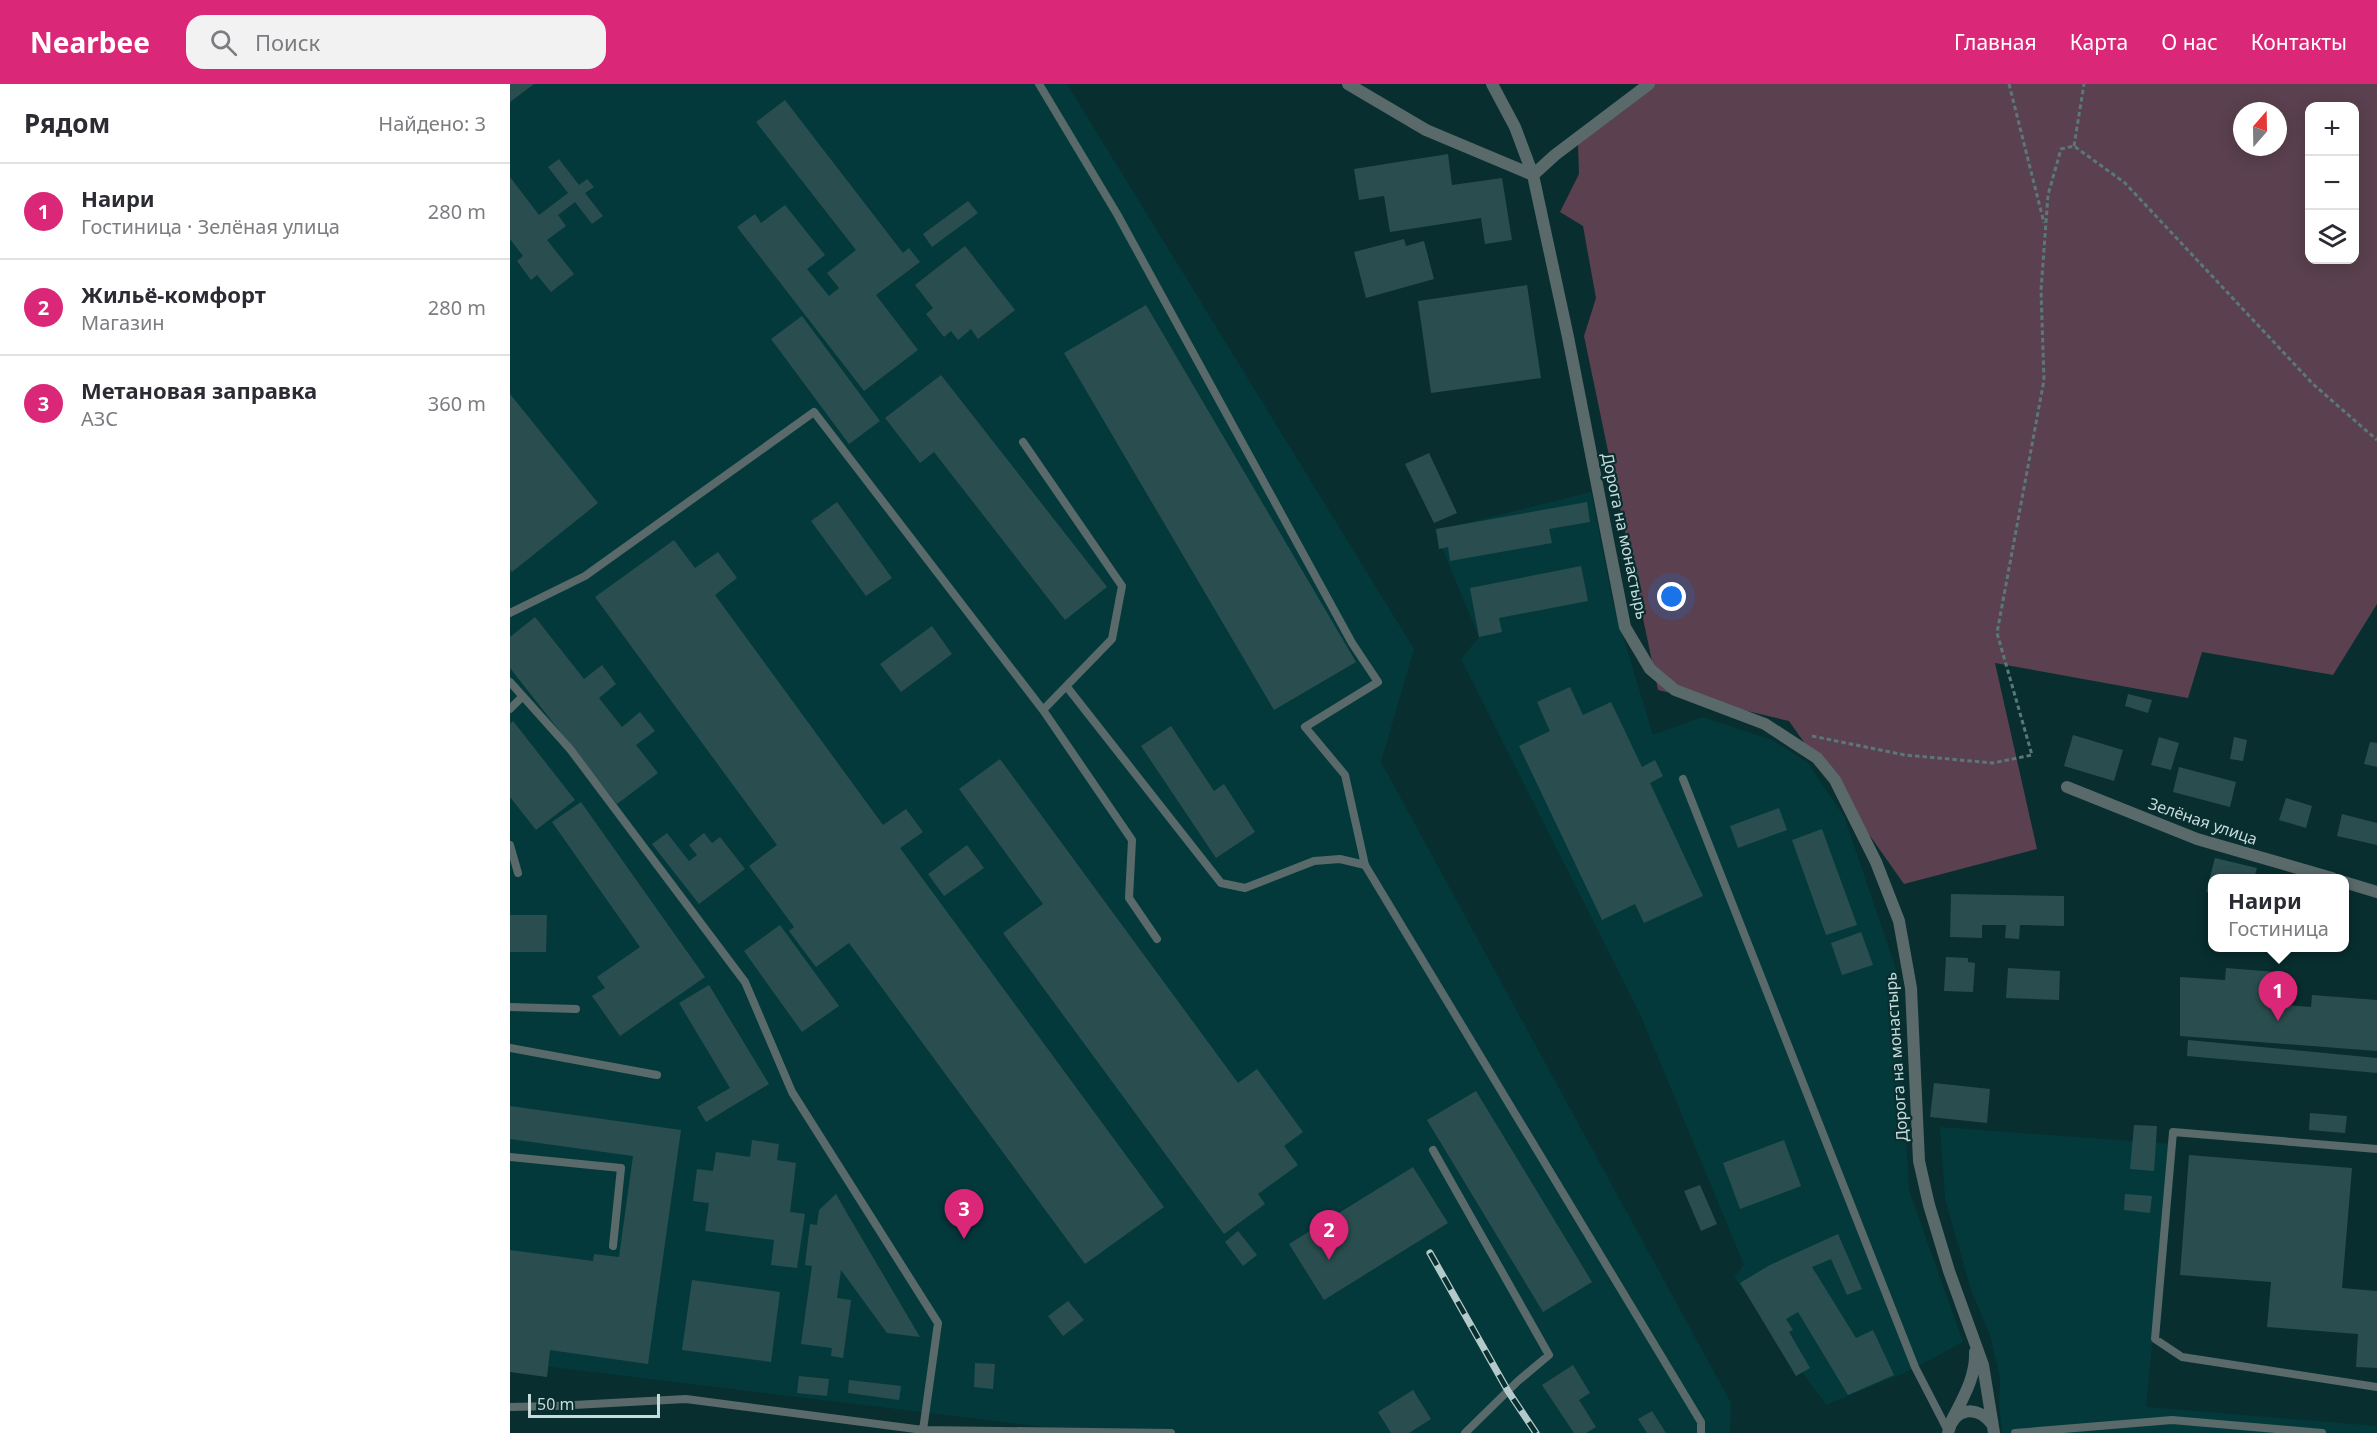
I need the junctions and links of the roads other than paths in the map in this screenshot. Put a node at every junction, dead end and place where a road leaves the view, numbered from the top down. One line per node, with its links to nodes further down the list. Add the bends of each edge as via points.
1 (1039, 84): 16 (lane, via 1117,214 1352,643 1378,682 1305,727 1344,775)
2 (1348, 84): 5 (street, via 1426,130)
3 (1492, 84): 5 (street, Дорога на монастырь, via 1515,127)
4 (1649, 84): 5 (street)
5 (1533, 176): 30 (street, Дорога на монастырь, via 1625,627 1650,669 1675,690 1765,724 1817,758 1835,780 1876,862 1899,921 1911,988 1919,1161 1949,1271)
6 (1023, 442): 9 (lane, via 1122,586 1112,639)
7 (510, 613): 12 (lane, via 585,576 814,412)
8 (510, 682): 10 (lane)
9 (1067, 687): 12 (lane); 16 (lane, via 1221,883 1245,888 1314,861 1340,859)
10 (522, 697): 11 (lane); 35 (lane, via 570,749 745,982 792,1092 938,1323)
11 (510, 709)
12 (1043, 711): 21 (lane, via 1132,840 1129,898)
13 (1683, 779): 33 (lane, via 1915,1367)
14 (2067, 787): 18 (street, Зелёная улица, via 2197,839)
15 (510, 845): 17 (lane)
16 (1365, 865): 38 (lane, via 1701,1422)
17 (518, 873)
18 (2315, 874)
19 (2349, 884): 20 (street)
20 (2377, 892)
21 (1157, 939)
22 (510, 1007): 23 (lane)
23 (576, 1009)
24 (510, 1048): 25 (lane)
25 (657, 1075)
26 (2377, 1149): 31 (lane, via 2173,1132 2155,1340 2182,1357)
27 (1433, 1150): 37 (lane, via 1549,1355)
28 (510, 1157): 29 (lane, via 621,1168)
29 (613, 1246)
30 (1975, 1339): 33 (street, via 1976,1365); 34 (street, Дорога на монастырь)
31 (2377, 1387)
32 (510, 1407): 35 (lane, via 686,1400)
33 (1949, 1428): 34 (street, via 1962,1413 1974,1411 1986,1416)
34 (1994, 1429)
35 (923, 1430): 36 (lane)
36 (1171, 1433)
37 (1465, 1433)
38 (1701, 1433)
39 (2015, 1433): 40 (lane, via 2172,1420)
40 (2322, 1433)

